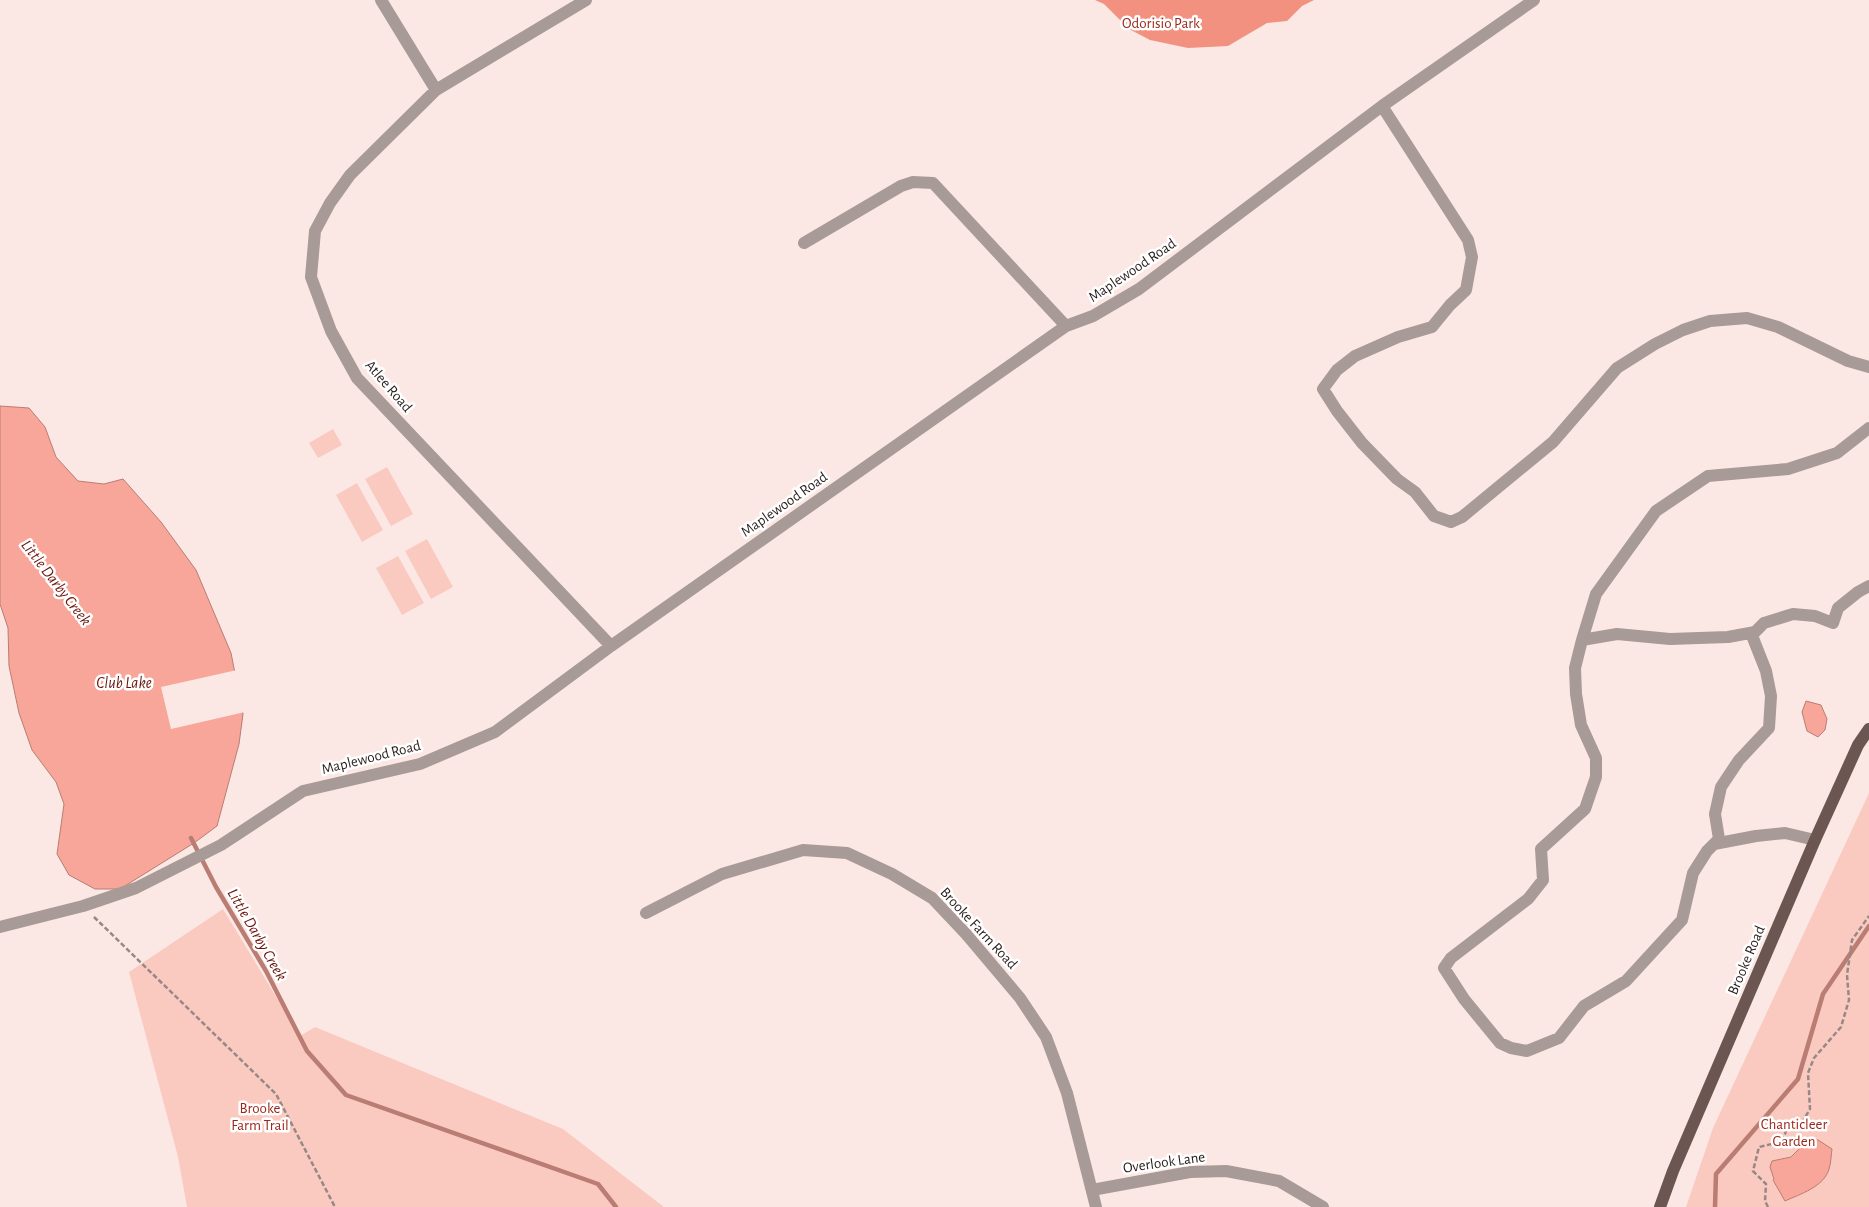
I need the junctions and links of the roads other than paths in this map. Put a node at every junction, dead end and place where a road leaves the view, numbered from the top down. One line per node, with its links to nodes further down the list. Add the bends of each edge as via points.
1 (381, 0): 4 (street)
2 (586, 0): 4 (street, Atlee Road)
3 (1534, 0): 5 (street, Maplewood Road)
4 (436, 90): 13 (street, Atlee Road, via 350,175 330,203 314,231 311,277 331,331 356,378)
5 (1382, 106): 7 (street, Maplewood Road, via 1139,289 1093,316); 8 (street, via 1468,240 1472,257 1466,290 1432,327 1398,337 1355,356 1337,370 1323,389 1362,443 1397,479 1415,492 1434,516 1451,522 1462,517 1553,442 1617,368 1683,330 1710,322 1747,318 1778,327 1848,361)
6 (804, 243): 7 (street, via 901,186 913,182 933,183)
7 (1066, 326): 13 (street, Maplewood Road)
8 (1869, 367)
9 (1869, 428): 12 (street, via 1837,453 1788,469 1708,476 1656,511 1596,594)
10 (1869, 586): 11 (street, via 1838,608 1834,623 1815,616 1792,614 1764,623)
11 (1751, 633): 12 (street, via 1728,638 1670,639 1617,634); 16 (street, via 1771,696 1769,728 1739,760 1721,788 1715,814 1720,839)
12 (1582, 640): 16 (street, via 1575,668 1576,694 1581,725 1596,758 1596,777 1585,810 1541,849 1542,880 1528,899 1450,958 1444,968 1454,984 1500,1043 1527,1051 1559,1038 1584,1006 1626,981 1682,920 1693,873)
13 (611, 646): 18 (street, Maplewood Road, via 495,732 420,764 303,791 221,845 136,888 83,906)
14 (1869, 730): 15 (main road, Brooke Road, via 1858,745)
15 (1815, 840): 16 (street, via 1785,833); 22 (main road, Brooke Road)
16 (1714, 844)
17 (646, 913): 19 (street, Brooke Farm Road, via 722,874 803,850 847,853 932,898 1020,998 1046,1037 1067,1093)
18 (0, 927)
19 (1092, 1190): 20 (street, Brooke Farm Road); 21 (street, Overlook Lane, via 1190,1172 1226,1171 1279,1182)
20 (1096, 1207)
21 (1323, 1207)
22 (1660, 1207)

